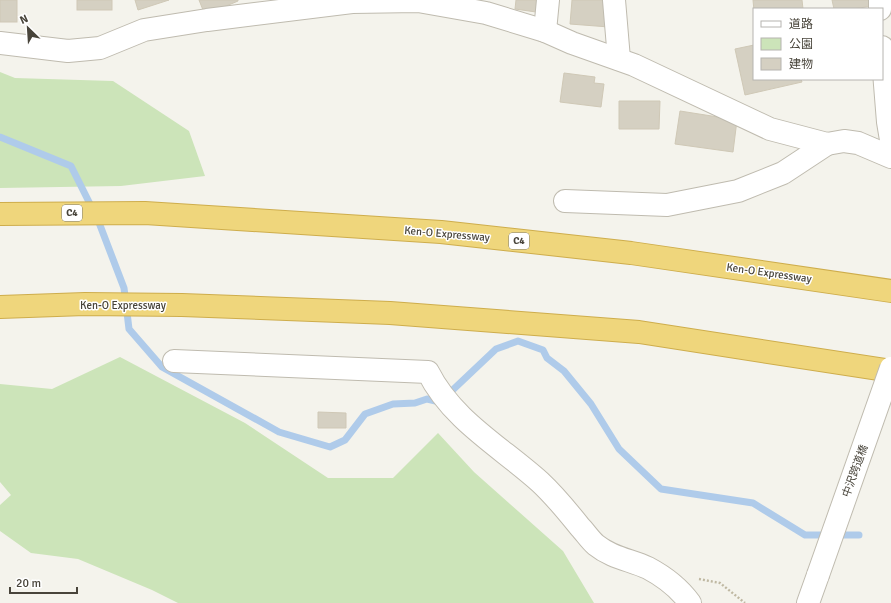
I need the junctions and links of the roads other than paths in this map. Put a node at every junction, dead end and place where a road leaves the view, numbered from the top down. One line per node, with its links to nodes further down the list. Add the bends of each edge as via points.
1 (548, 0): 4 (street)
2 (614, 0): 6 (street)
3 (432, 2): 4 (street, via 486,13); 5 (street, via 352,2 291,9 144,30 100,48 68,51)
4 (545, 31): 6 (street)
5 (0, 43)
6 (619, 59): 9 (street, via 770,129)
7 (883, 60): 8 (street)
8 (891, 140)
9 (827, 144): 10 (street, via 858,143); 11 (street, via 783,173 738,192 667,205)
10 (891, 157)
11 (565, 201)
12 (0, 214): 13 (highway, Ken-O Expressway / C4, via 145,213 441,232 631,253)
13 (891, 291)
14 (0, 307): 17 (highway, Ken-O Expressway, via 85,304 182,305 390,313 639,332)
15 (174, 361): 18 (street, via 428,372 437,390 453,408 490,443 540,482 596,545 618,558 648,568 667,580)
16 (891, 368): 19 (street, 中沢跨道橋, bridge)
17 (891, 372)
18 (690, 603)
19 (808, 603)

